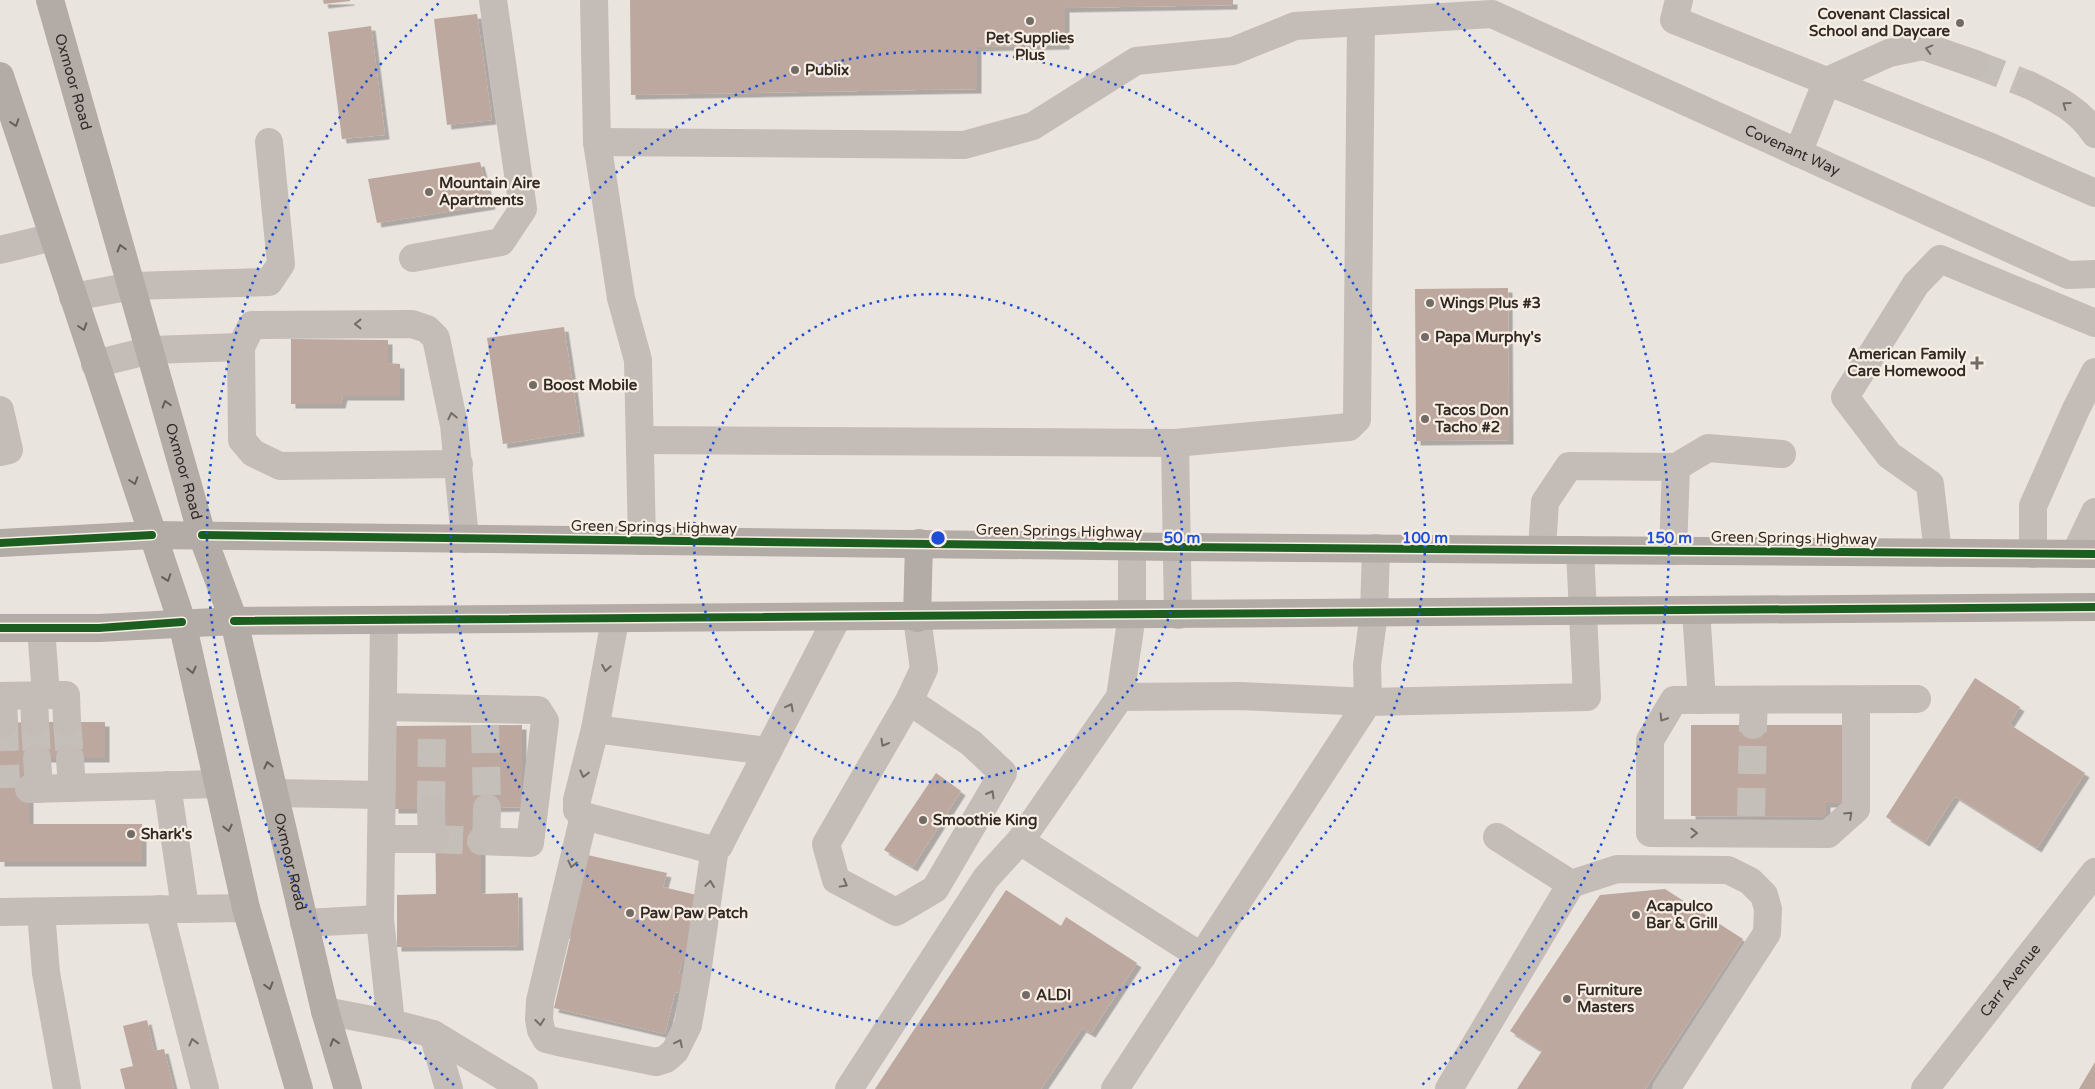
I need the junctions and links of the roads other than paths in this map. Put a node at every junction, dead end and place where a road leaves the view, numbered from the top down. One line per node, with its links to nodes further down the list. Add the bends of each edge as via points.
1 (50, 0): 20 (main road, Oxmoor Road, one-way to 1)
2 (493, 0): 18 (street, via 523,209 500,242)
3 (594, 0): 13 (street)
4 (1679, 0): 9 (street, via 1674,20)
5 (1492, 7): 6 (street); 14 (street, Covenant Way)
6 (1361, 22): 13 (street, via 1295,26 1233,51 1136,61 1032,126 964,145); 29 (street, via 1357,419 1349,427)
7 (1975, 64): 9 (street, one-way to 9, via 1923,46 1889,53)
8 (0, 76): 16 (main road, one-way to 16)
9 (1827, 81): 14 (street); 15 (street)
10 (2029, 85): 11 (street, one-way to 10, via 2088,123 2063,102)
11 (2095, 134)
12 (269, 142): 20 (street, via 281,264 269,282)
13 (597, 142): 28 (street, via 621,298 638,360)
14 (1798, 153): 19 (street, Covenant Way, via 2068,275)
15 (2095, 193)
16 (53, 237): 17 (street); 21 (main road)
17 (0, 250)
18 (413, 258)
19 (2095, 274)
20 (132, 286): 21 (street); 24 (main road, Oxmoor Road)
21 (73, 297): 25 (main road, one-way to 25)
22 (2095, 323): 47 (street, via 1940,259 1916,284 1845,397 1889,455 1930,484)
23 (241, 347): 24 (street); 32 (street, via 242,440 253,453 280,466); 32 (street, one-way to 23, via 454,425 436,338 427,329 412,324 252,324)
24 (151, 350): 25 (street); 36 (main road, Oxmoor Road, one-way to 24)
25 (95, 364): 35 (main road, one-way to 35)
26 (2095, 372): 48 (street, via 2033,506)
27 (0, 410): 30 (street, via 10,450)
28 (640, 440): 29 (street); 38 (street)
29 (1175, 443): 42 (street)
30 (0, 452)
31 (1782, 454): 33 (street, via 1708,448)
32 (458, 464): 37 (street)
33 (1676, 467): 44 (street, via 1569,466 1545,502); 46 (street)
34 (2095, 512): 49 (street)
35 (152, 535): 36 (main road, Green Springs Highway); 39 (main road, Green Springs Highway); 61 (main road, one-way to 61)
36 (202, 536): 37 (main road, Green Springs Highway); 59 (main road, Oxmoor Road)
37 (465, 539): 38 (main road, Green Springs Highway)
38 (642, 541): 40 (main road, Green Springs Highway)
39 (0, 543)
40 (919, 543): 41 (main road, Green Springs Highway); 57 (main road)
41 (1132, 545): 42 (main road, Green Springs Highway); 54 (street)
42 (1177, 547): 43 (main road, Green Springs Highway); 55 (street)
43 (1376, 548): 44 (main road, Green Springs Highway); 53 (street)
44 (1542, 550): 45 (main road, Green Springs Highway)
45 (1580, 550): 46 (main road, Green Springs Highway); 52 (street)
46 (1673, 551): 47 (main road, Green Springs Highway)
47 (1938, 553): 48 (main road, Green Springs Highway)
48 (2033, 554): 49 (main road, Green Springs Highway)
49 (2085, 554)
50 (2095, 607): 51 (main road)
51 (1696, 610): 52 (main road); 68 (street)
52 (1582, 611): 53 (main road); 71 (street, via 1587,697)
53 (1374, 613): 55 (main road); 71 (street, via 1367,665)
54 (1132, 615): 55 (main road); 57 (main road); 66 (street)
55 (1178, 615)
56 (837, 618): 57 (main road); 58 (main road); 77 (street, one-way to 56)
57 (917, 618): 70 (street, via 924,669)
58 (615, 620): 60 (main road); 76 (street, one-way to 76)
59 (234, 621): 60 (main road); 61 (main road); 83 (main road, Oxmoor Road, one-way to 59)
60 (384, 621): 72 (street)
61 (182, 622): 63 (main road); 80 (main road, one-way to 80)
62 (0, 628): 63 (main road)
63 (41, 628): 64 (street)
64 (40, 695): 65 (street); 73 (street); 74 (street, via 66,695)
65 (2, 696): 75 (street)
66 (1120, 697): 71 (street, via 1241,696); 90 (street)
67 (1917, 699): 69 (street)
68 (1702, 700): 69 (street, via 1753,713); 69 (street, one-way to 69, via 1674,700 1650,740 1650,833 1750,824 1828,834 1856,809)
69 (1856, 700)
70 (909, 701): 70 (street, one-way to 70, via 826,844 836,880 896,912 935,889 1003,773 971,742)
71 (1368, 702): 100 (street)
72 (383, 707): 84 (street); 85 (street, via 432,717 484,717 538,710 545,721 530,843 483,841)
73 (35, 722)
74 (67, 722)
75 (4, 723)
76 (595, 729): 77 (street); 87 (street, one-way to 87, via 577,800 577,810)
77 (767, 751): 91 (street, via 719,846)
78 (37, 758): 82 (street, via 34,789)
79 (70, 758): 82 (street)
80 (218, 784): 81 (street); 94 (main road, one-way to 94)
81 (167, 785): 82 (street); 95 (street)
82 (72, 788)
83 (274, 793): 84 (street); 99 (main road, Oxmoor Road)
84 (381, 795): 89 (street)
85 (487, 808)
86 (431, 809): 89 (street, via 433,839)
87 (584, 816): 91 (street); 91 (street, one-way to 91, via 540,1001 541,1030 546,1039 558,1042 656,1062 675,1051 688,1025)
88 (1497, 837): 93 (street)
89 (381, 839): 98 (street)
90 (1020, 840): 100 (street); 110 (street, via 986,878)
91 (714, 847)
92 (2095, 872): 114 (street, Carr Avenue)
93 (1571, 884): 112 (street); 113 (street, via 1617,869 1728,870 1750,881 1764,895 1768,909 1767,933)
94 (246, 908): 95 (street); 106 (main road, one-way to 106)
95 (172, 909): 97 (street); 105 (street, one-way to 95)
96 (0, 912): 97 (street)
97 (40, 912): 104 (street, via 46,973)
98 (380, 920): 99 (street); 102 (street)
99 (304, 923): 101 (main road, Oxmoor Road)
100 (1202, 957): 111 (street)
101 (325, 1012): 102 (street); 107 (main road, Oxmoor Road, one-way to 101)
102 (391, 1024): 103 (street)
103 (433, 1034): 108 (street); 109 (street)
104 (67, 1089)
105 (205, 1089)
106 (299, 1089)
107 (348, 1089)
108 (449, 1089)
109 (524, 1089)
110 (849, 1089)
111 (1115, 1089)
112 (1449, 1089)
113 (1666, 1089)
114 (1925, 1089)

